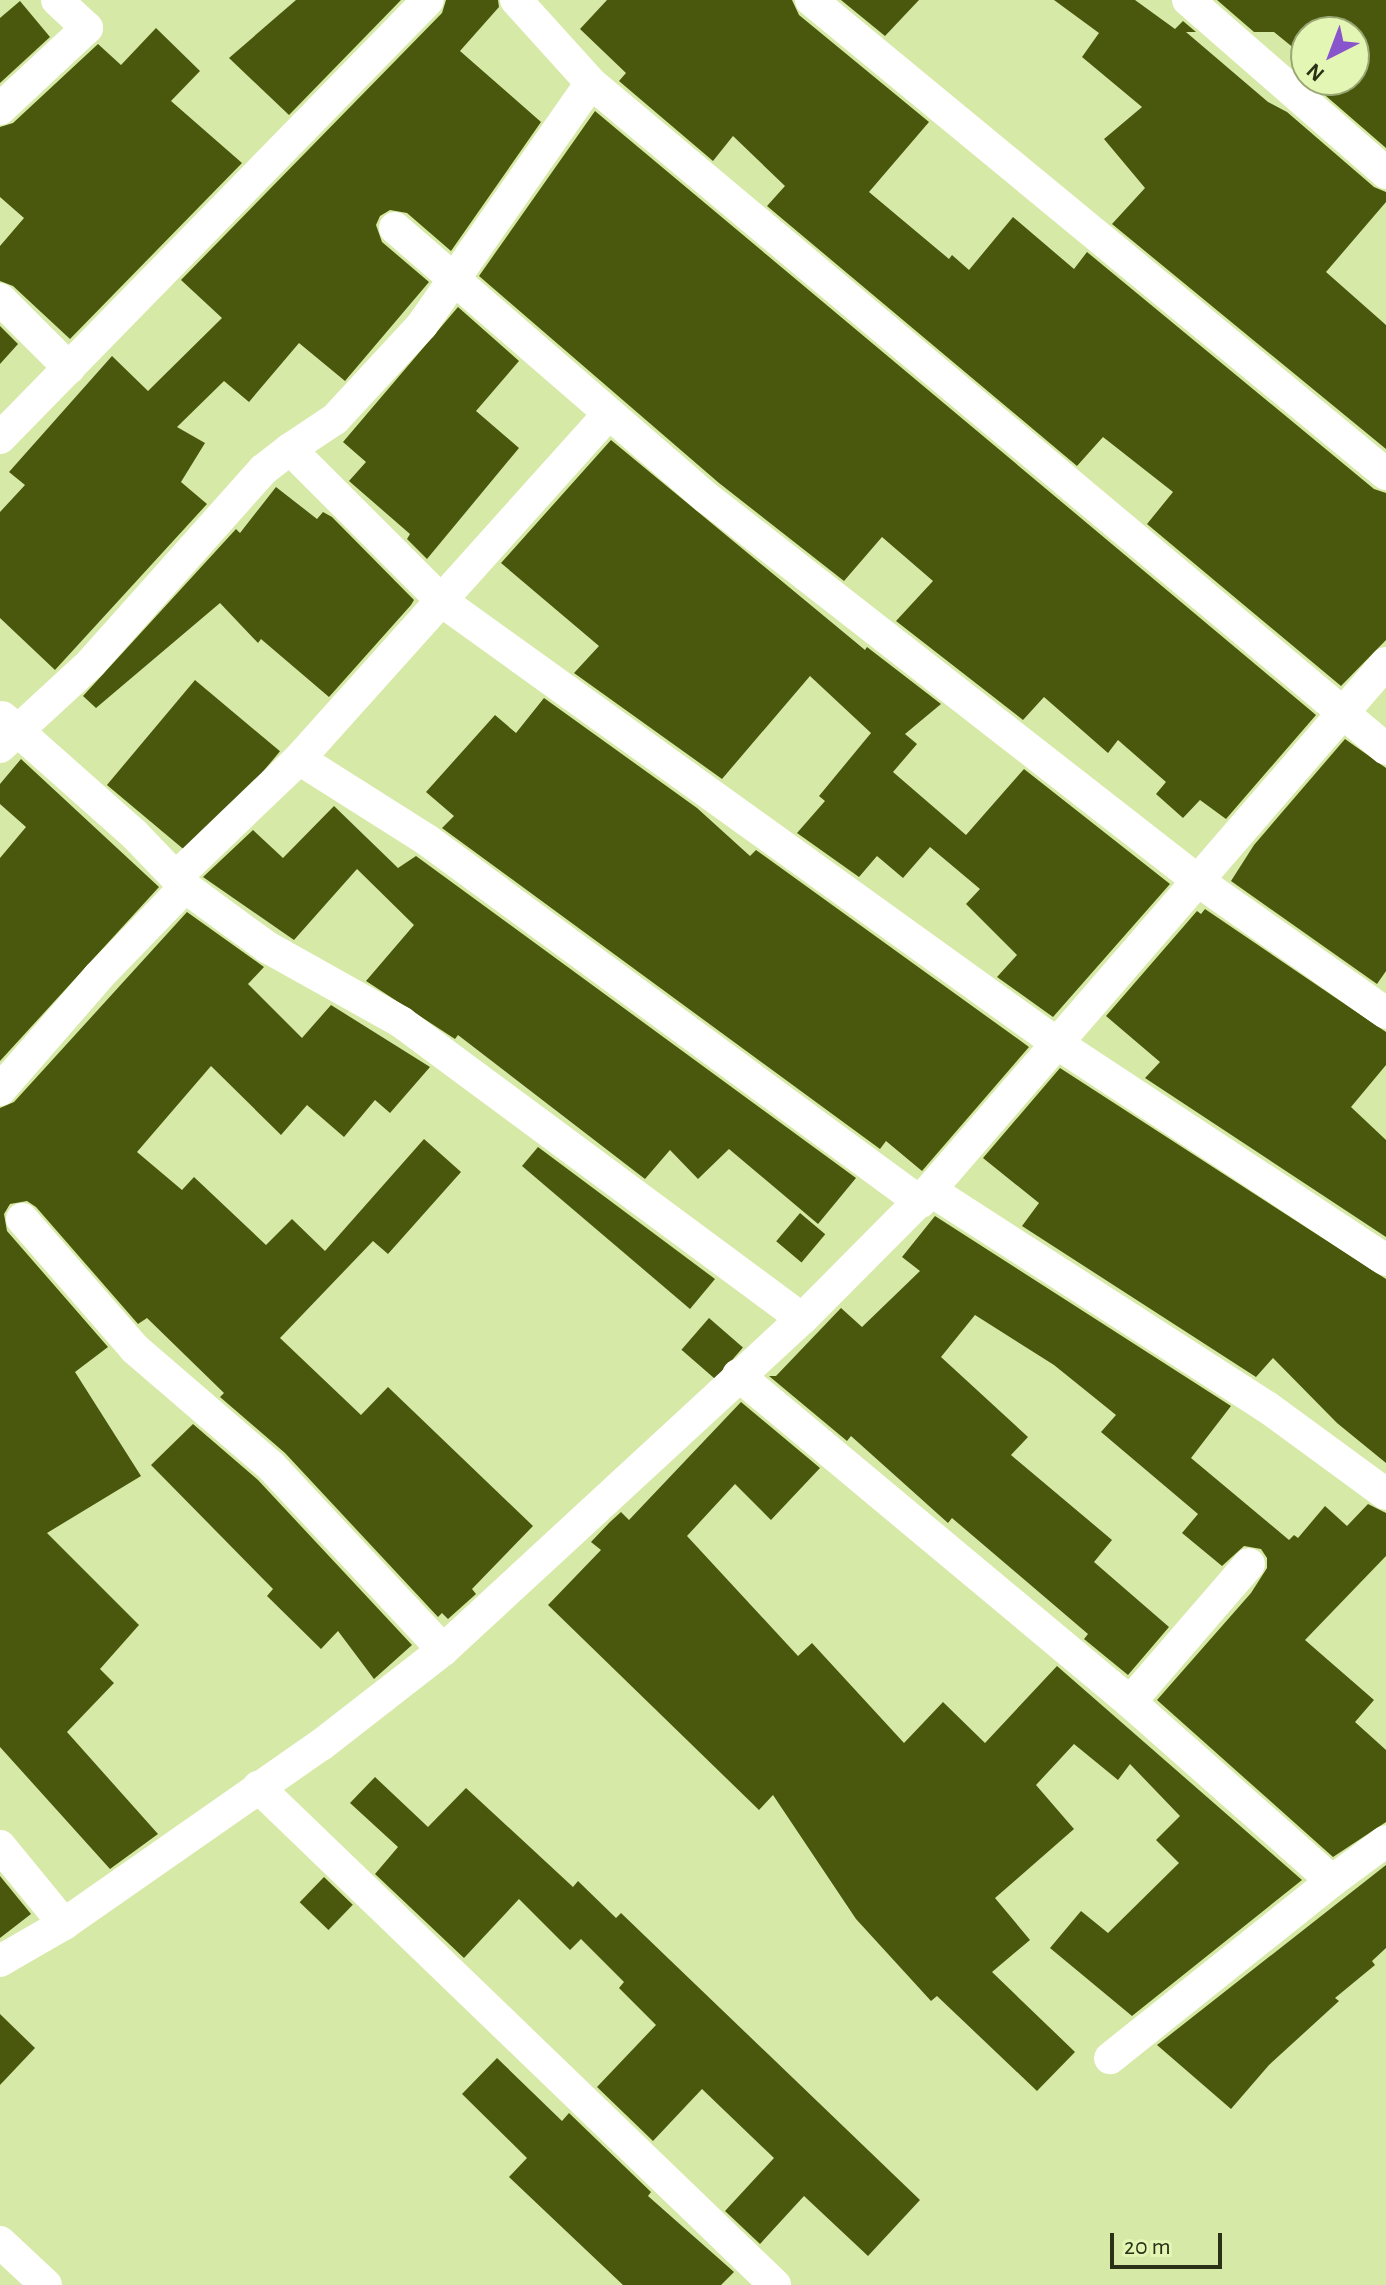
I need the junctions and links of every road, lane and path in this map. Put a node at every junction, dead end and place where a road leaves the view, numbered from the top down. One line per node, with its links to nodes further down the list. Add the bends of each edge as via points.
1 (57, 0): 7 (street, via 87,28)
2 (428, 0): 12 (street)
3 (516, 0): 6 (street)
4 (811, 0): 16 (street)
5 (1188, 0): 8 (street)
6 (591, 83): 10 (street); 19 (street)
7 (0, 109)
8 (1386, 173)
9 (395, 228): 10 (street)
10 (453, 281): 13 (street); 15 (street, via 422,325 335,419)
11 (0, 299): 12 (street)
12 (69, 368): 14 (street)
13 (608, 415): 17 (street); 24 (street)
14 (0, 438)
15 (290, 449): 17 (street); 20 (street, via 263,470 91,663)
16 (1386, 474)
17 (443, 602): 22 (street); 26 (street)
18 (1386, 663): 19 (street)
19 (1340, 716): 21 (street); 24 (street)
20 (6, 731): 23 (street)
21 (1386, 749)
22 (299, 759): 23 (street); 28 (street, via 427,840)
23 (181, 882): 27 (street); 31 (street, via 301,968 401,1022)
24 (1201, 883): 25 (street); 26 (street)
25 (1386, 1013)
26 (1055, 1042): 28 (street); 30 (street)
27 (0, 1090)
28 (925, 1196): 31 (street); 33 (street, via 1267,1407)
29 (22, 1219): 35 (street, via 135,1349 271,1466)
30 (1386, 1260)
31 (802, 1319): 32 (street)
32 (738, 1375): 35 (street); 36 (street)
33 (1386, 1494)
34 (1249, 1564): 36 (street)
35 (443, 1650): 37 (street)
36 (1130, 1702): 40 (street)
37 (258, 1787): 41 (street); 46 (street)
38 (1386, 1841): 40 (street)
39 (0, 1846): 41 (street)
40 (1332, 1881): 43 (street)
41 (64, 1924): 42 (street)
42 (0, 1961)
43 (1110, 2058)
44 (0, 2242): 45 (street)
45 (46, 2285)
46 (775, 2285)

